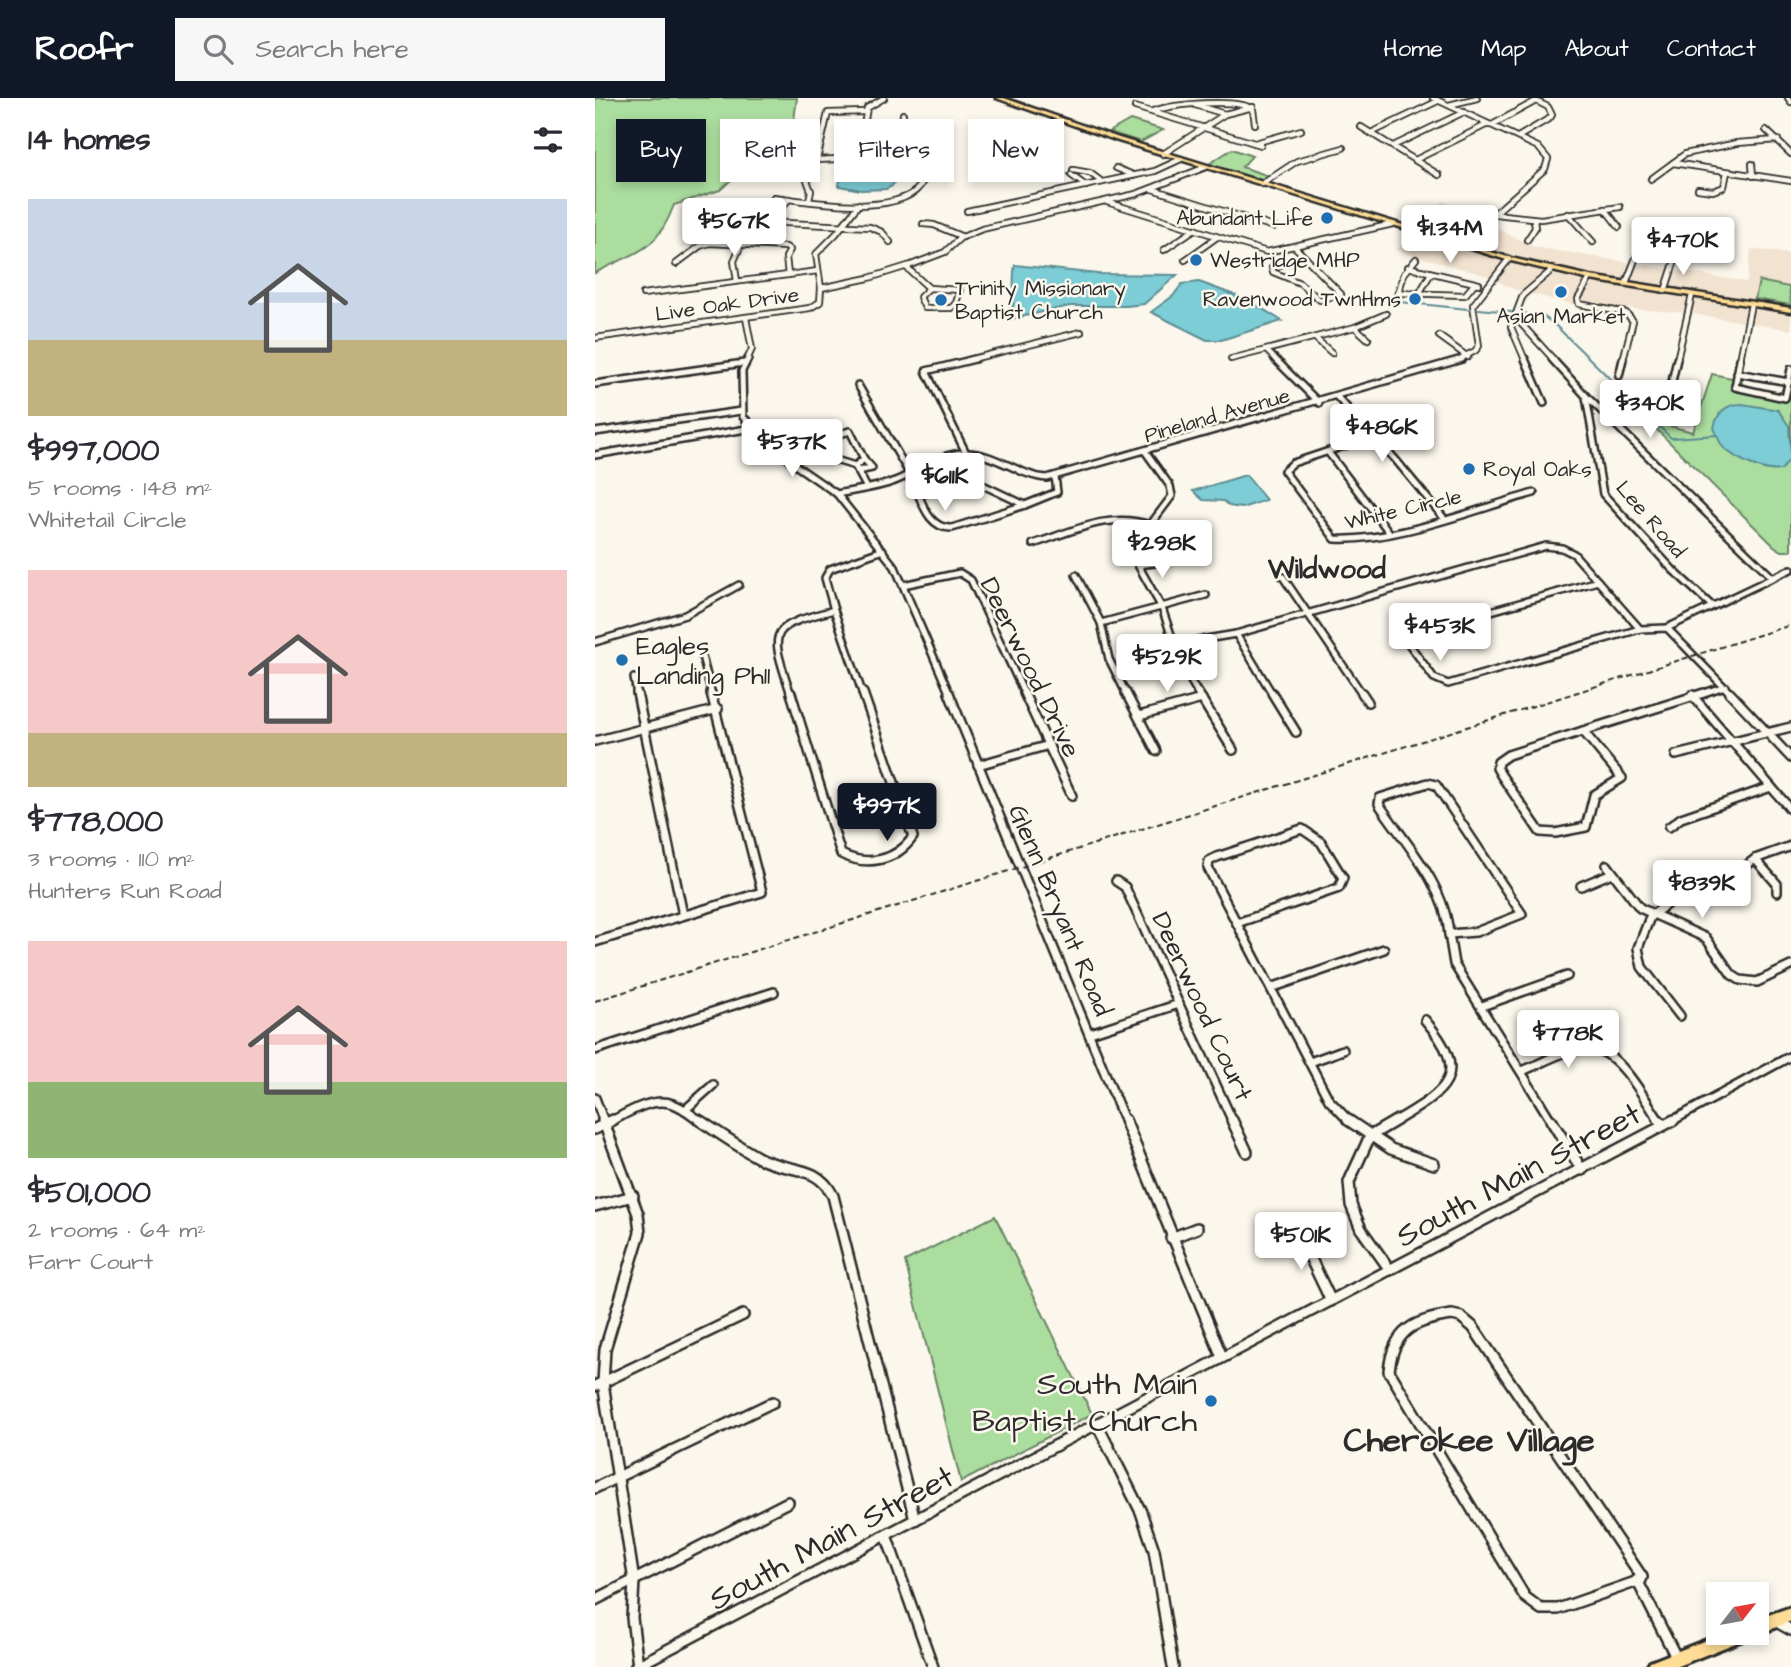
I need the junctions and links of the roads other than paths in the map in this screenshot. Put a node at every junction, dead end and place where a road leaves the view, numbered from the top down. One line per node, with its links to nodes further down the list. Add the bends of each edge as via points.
1 (884, 98): 10 (street, via 869,105)
2 (1477, 98): 6 (street)
3 (1004, 99): 29 (main road)
4 (1435, 99): 6 (street); 22 (street)
5 (1191, 104): 8 (street, via 1239,99); 9 (street); 13 (street)
6 (1449, 106): 11 (street)
7 (1135, 107): 9 (street)
8 (1253, 107): 13 (street); 16 (street)
9 (1152, 111): 19 (street)
10 (866, 112): 14 (street); 32 (street, via 828,113 817,160)
11 (1464, 112): 17 (street); 27 (street)
12 (903, 114): 15 (street)
13 (1225, 114): 19 (street)
14 (865, 119)
15 (903, 119)
16 (1255, 124)
17 (1492, 125): 23 (street); 23 (street, via 1536,101 1548,107 1550,118); 33 (street)
18 (1361, 127): 22 (street)
19 (1205, 128): 25 (street); 29 (street)
20 (1301, 130): 25 (street)
21 (1766, 130): 24 (street)
22 (1371, 132): 27 (street)
23 (1518, 137): 59 (street, via 1543,150 1549,163)
24 (1778, 140): 30 (street); 34 (street, via 1695,151)
25 (1254, 143): 26 (street)
26 (1261, 145)
27 (1393, 146): 33 (street)
28 (1343, 148): 47 (street, via 1297,161)
29 (1163, 154): 31 (main road)
30 (1791, 154)
31 (1181, 159): 36 (main road); 39 (street)
32 (834, 160)
33 (1415, 160): 40 (street)
34 (1673, 163): 38 (street); 42 (street)
35 (1752, 164): 41 (street)
36 (1206, 167): 47 (main road); 49 (street, Live Oak Drive)
37 (1116, 168): 39 (street)
38 (1727, 172): 41 (street); 50 (street, via 1724,187)
39 (1133, 175): 46 (street)
40 (1439, 175)
41 (1753, 176): 43 (street)
42 (1651, 179)
43 (1791, 181)
44 (808, 182): 53 (street)
45 (922, 182): 55 (street, via 915,194 900,200)
46 (1102, 182): 48 (street); 48 (street, via 1090,173 1072,172)
47 (1262, 184): 65 (main road)
48 (1086, 186): 58 (street)
49 (1152, 189): 54 (street, Live Oak Drive); 67 (street)
50 (1698, 189)
51 (773, 197): 52 (street)
52 (789, 199): 53 (street); 63 (street)
53 (809, 200): 55 (street)
54 (1106, 202): 69 (street); 70 (street, Live Oak Drive)
55 (859, 204): 66 (street)
56 (1619, 207): 57 (street)
57 (1605, 209): 60 (street); 68 (street)
58 (967, 211)
59 (1495, 214): 61 (street); 75 (street)
60 (1568, 214): 61 (street); 74 (street)
61 (1534, 220): 72 (street, via 1535,228)
62 (741, 221): 63 (street)
63 (768, 224): 66 (street)
64 (923, 224): 70 (street, via 936,224)
65 (1393, 224): 75 (main road); 77 (street)
66 (842, 225): 73 (street, via 877,229); 89 (street, via 816,254)
67 (1274, 227)
68 (1619, 227)
69 (1195, 229): 71 (street); 78 (street)
70 (963, 237): 86 (street, Live Oak Drive, via 945,252)
71 (1217, 237): 77 (street, via 1267,251); 84 (street)
72 (1527, 240)
73 (890, 242)
74 (1593, 242)
75 (1460, 244): 83 (main road)
76 (741, 245): 85 (street, via 705,244); 91 (street, via 789,248); 93 (street, via 734,261)
77 (1294, 247): 81 (street)
78 (1164, 250)
79 (1637, 255): 95 (street)
80 (1676, 257): 99 (street)
81 (1306, 258): 81 (street, via 1332,282 1341,294 1319,300 1300,284 1273,272 1278,264)
82 (1416, 259): 87 (street)
83 (1509, 259): 88 (main road); 96 (street)
84 (1185, 260)
85 (676, 264)
86 (906, 267): 97 (street, Live Oak Drive); 98 (street)
87 (1408, 267): 90 (street); 100 (street)
88 (1552, 270): 92 (main road); 108 (street, via 1523,295)
89 (818, 271): 91 (street); 97 (street)
90 (1431, 273): 94 (street); 102 (street)
91 (788, 275): 93 (street)
92 (1590, 278): 95 (main road); 123 (street, via 1579,304 1626,313 1633,321)
93 (737, 281): 101 (street)
94 (1475, 283): 96 (street); 102 (street, via 1465,295)
95 (1626, 284): 99 (main road)
96 (1486, 286): 118 (street, via 1473,305 1481,341)
97 (821, 288): 109 (street, Live Oak Drive, via 816,306)
98 (929, 288): 98 (street, via 954,288 960,294 951,308 925,308 920,297)
99 (1665, 290): 103 (main road)
100 (1398, 293): 102 (street); 104 (street)
101 (643, 294)
102 (1419, 294)
103 (1692, 295): 105 (main road); 131 (street)
104 (1396, 301)
105 (1751, 304): 106 (main road); 122 (street)
106 (1791, 310)
107 (1386, 314): 110 (street)
108 (1515, 317): 127 (street); 130 (street, via 1511,327)
109 (746, 318): 113 (street, Live Oak Drive); 120 (street, via 752,349)
110 (1355, 327): 114 (street); 115 (street)
111 (1081, 332): 138 (street, via 925,374)
112 (1439, 336): 118 (street)
113 (595, 338)
114 (1315, 338): 116 (street); 117 (street)
115 (1368, 339)
116 (1267, 351): 119 (street); 129 (street)
117 (1332, 353)
118 (1468, 357): 128 (street, Pineland Avenue)
119 (1231, 359)
120 (744, 363): 125 (street); 132 (street)
121 (1791, 369): 124 (street)
122 (1737, 373): 124 (street); 124 (street, via 1737,389 1784,398)
123 (1619, 376)
124 (1789, 382)
125 (595, 384)
126 (858, 385): 142 (street)
127 (1586, 396): 158 (street); 163 (street, Lee Road, via 1604,494)
128 (1337, 397): 129 (street, Pineland Avenue); 135 (street)
129 (1318, 403): 136 (street, Pineland Avenue)
130 (1544, 403)
131 (1666, 409)
132 (741, 411): 133 (street); 134 (street)
133 (752, 428): 139 (street); 146 (street)
134 (595, 432)
135 (1374, 436): 137 (street, White Circle); 148 (street)
136 (1145, 452): 143 (street, Pineland Avenue); 149 (street, via 1170,486 1172,496)
137 (1328, 452): 150 (street); 150 (street, White Circle, via 1293,463 1284,471 1329,535 1341,541)
138 (966, 453): 142 (street, Pineland Avenue); 143 (street, Pineland Avenue, via 1004,462 1035,478)
139 (595, 455)
140 (864, 459): 141 (street); 141 (street, via 872,468); 141 (street, via 850,431 816,448 820,456)
141 (857, 469): 144 (street)
142 (909, 474): 144 (street, Pineland Avenue)
143 (1055, 476): 147 (street, via 1057,492)
144 (867, 488): 146 (street, Pineland Avenue)
145 (1534, 493): 148 (street, White Circle)
146 (837, 494): 152 (street, Glenn Bryant Road)
147 (1026, 505): 147 (street, via 945,529 919,496 955,477 966,477)
148 (1443, 517): 150 (street, White Circle)
149 (1150, 525): 151 (street, via 1120,520); 154 (street, via 1134,551)
150 (1389, 531)
151 (1033, 544)
152 (883, 550): 161 (street, Glenn Bryant Road); 165 (street, via 830,569 825,578)
153 (1170, 561): 154 (street)
154 (1138, 565): 164 (street)
155 (1791, 569): 158 (street)
156 (1076, 575): 167 (street)
157 (1283, 577): 166 (street)
158 (1773, 578): 163 (street)
159 (1598, 581): 166 (street, via 1563,547 1541,546); 169 (street); 169 (street, via 1416,632 1408,638 1409,644 1434,678 1448,684)
160 (739, 585): 172 (street, via 685,615)
161 (903, 585): 189 (street, Deerwood Drive, via 960,573 971,580); 194 (street, Glenn Bryant Road)
162 (1206, 595): 164 (street)
163 (1712, 606): 168 (street)
164 (1162, 608): 167 (street); 173 (street)
165 (834, 610): 165 (street, via 913,837 897,854 863,863 841,854 776,646 780,629)
166 (1308, 613): 171 (street); 179 (street)
167 (1101, 623): 181 (street, via 1109,659)
168 (1667, 628): 169 (street); 176 (street)
169 (1640, 629)
170 (595, 632): 172 (street)
171 (1236, 634): 173 (street); 185 (street)
172 (597, 642)
173 (1176, 644): 178 (street, via 1181,664)
174 (702, 656): 180 (street)
175 (634, 678): 183 (street)
176 (1725, 686): 177 (street); 186 (street)
177 (1692, 695): 184 (street); 188 (street)
178 (1202, 699): 181 (street); 190 (street)
179 (1368, 702)
180 (717, 709): 183 (street); 207 (street, via 762,892)
181 (1139, 716): 191 (street)
182 (1791, 727): 186 (street)
183 (644, 728): 187 (street); 207 (street)
184 (1583, 731): 184 (street, via 1508,755 1497,763 1540,832 1586,827 1594,795 1622,778)
185 (1296, 732)
186 (1767, 732): 188 (street); 193 (street)
187 (595, 741)
188 (1732, 741): 192 (street); 195 (street)
189 (1049, 746): 194 (street); 196 (street, Deerwood Drive)
190 (1233, 750)
191 (1156, 751)
192 (1676, 755)
193 (1791, 758)
194 (978, 765): 220 (street, Glenn Bryant Road)
195 (1771, 787): 197 (street); 198 (street, via 1681,818)
196 (1072, 796)
197 (1791, 810)
198 (1669, 827)
199 (1791, 846): 200 (street)
200 (1755, 859): 205 (street, via 1777,884); 206 (street, via 1728,879 1676,897)
201 (1607, 865): 202 (street)
202 (1612, 873): 204 (street); 206 (street, via 1640,908)
203 (1116, 881): 216 (street, Deerwood Court, via 1125,887)
204 (1581, 886)
205 (1777, 892)
206 (1654, 913): 212 (street, via 1706,938 1715,945 1727,969 1748,983 1760,984); 218 (street, via 1644,930 1639,958)
207 (683, 915): 210 (street)
208 (1237, 923): 208 (street, via 1339,888 1343,878 1318,836 1302,829 1209,861); 214 (street)
209 (1449, 934): 209 (street, via 1476,932 1523,914 1436,785 1428,783 1380,798 1379,804 1440,899); 217 (street, via 1454,964)
210 (595, 942)
211 (1384, 949): 214 (street)
212 (1791, 966)
213 (1567, 976): 217 (street)
214 (1271, 988): 224 (street)
215 (774, 992): 221 (street)
216 (1179, 1004): 220 (street); 233 (street, Deerwood Court)
217 (1482, 1006): 225 (street)
218 (1680, 1016)
219 (1425, 1020): 232 (street, via 1444,1042 1451,1068 1447,1083 1435,1098)
220 (1090, 1033): 240 (street, Glenn Bryant Road)
221 (595, 1050)
222 (1343, 1050): 224 (street)
223 (1791, 1056): 230 (street, South Main Street)
224 (1310, 1062): 232 (street, via 1338,1113)
225 (1522, 1071): 230 (street, via 1593,1049 1616,1061); 235 (street)
226 (713, 1084): 228 (street)
227 (595, 1098): 229 (street)
228 (685, 1111): 229 (street, via 664,1101 655,1102); 251 (street, via 761,1159 826,1182)
229 (605, 1125): 231 (street); 236 (street)
230 (1662, 1125): 235 (street, South Main Street)
231 (595, 1129)
232 (1370, 1136): 234 (street, via 1417,1162); 241 (street, via 1349,1182 1351,1205 1361,1229)
233 (1247, 1152)
234 (1434, 1164)
235 (1582, 1170): 241 (street, South Main Street)
236 (633, 1196): 237 (street); 245 (street, via 640,1233)
237 (595, 1206)
238 (1197, 1228): 240 (street)
239 (1297, 1230): 242 (street)
240 (1171, 1238): 244 (street, Glenn Bryant Road)
241 (1390, 1270): 242 (street, South Main Street)
242 (1331, 1301): 244 (street, South Main Street)
243 (743, 1315): 245 (street)
244 (1222, 1357): 247 (street, South Main Street)
245 (599, 1384): 248 (street)
246 (773, 1402): 248 (street)
247 (1097, 1424): 251 (street, South Main Street); 264 (street, via 1142,1512 1154,1550)
248 (620, 1477): 249 (street); 254 (street)
249 (595, 1488)
250 (788, 1502): 254 (street)
251 (915, 1520): 252 (street, South Main Street)
252 (886, 1535): 262 (street, South Main Street); 263 (street)
253 (1637, 1580): 253 (street, via 1557,1609 1541,1609 1525,1597 1389,1371 1395,1339 1429,1317 1461,1317 1473,1327 1642,1577); 261 (street)
254 (634, 1581): 255 (street); 262 (street)
255 (595, 1600)
256 (1791, 1614): 257 (highway)
257 (1775, 1620): 258 (highway); 259 (street)
258 (1769, 1622)
259 (1791, 1630)
260 (1713, 1645): 261 (highway)
261 (1677, 1659): 265 (highway)
262 (636, 1666)
263 (933, 1667)
264 (1173, 1667)
265 (1655, 1667)

